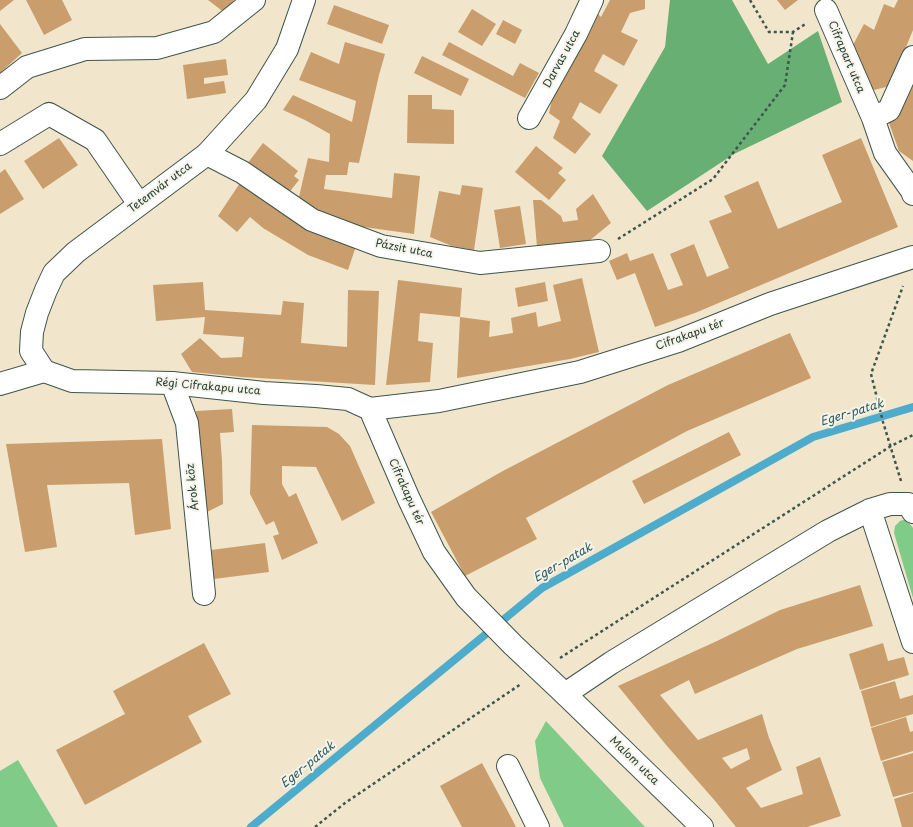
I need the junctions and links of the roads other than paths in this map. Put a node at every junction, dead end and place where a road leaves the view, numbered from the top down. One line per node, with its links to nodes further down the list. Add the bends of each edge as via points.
1 (254, 0): 6 (street, via 214,32 157,48 85,49 27,67)
2 (304, 0): 10 (street, Tetemvár utca, via 286,49 256,100)
3 (592, 0): 7 (street, Darvas utca)
4 (826, 10): 8 (street, Cifrapart utca)
5 (913, 57): 8 (street, via 889,110)
6 (0, 88)
7 (529, 118)
8 (873, 118): 11 (street, Cifrapart utca, via 884,153)
9 (0, 144): 12 (street, via 49,114 96,140)
10 (207, 154): 12 (street, Tetemvár utca); 13 (street, Pázsit utca, via 242,172 312,220 381,246 480,263)
11 (913, 194)
12 (139, 204): 15 (street, Tetemvár utca, via 76,252 54,274 43,296 32,332 31,350)
13 (599, 251)
14 (913, 257): 18 (street, Cifrakapu tér, via 770,304 678,341 580,372 439,401)
15 (44, 371): 16 (street, Régi Cifrakapu utca, via 72,381); 17 (street)
16 (172, 383): 18 (street, Régi Cifrakapu utca, via 348,399); 21 (street, Árok köz, via 187,423)
17 (0, 384)
18 (370, 409): 23 (street, Cifrakapu tér, via 434,552 466,597)
19 (911, 508): 20 (street, via 890,504)
20 (870, 510): 22 (street); 23 (street, via 828,531 611,663)
21 (204, 594)
22 (913, 642)
23 (566, 694): 26 (street, Malom utca)
24 (508, 766): 25 (street)
25 (538, 827)
26 (702, 827)

